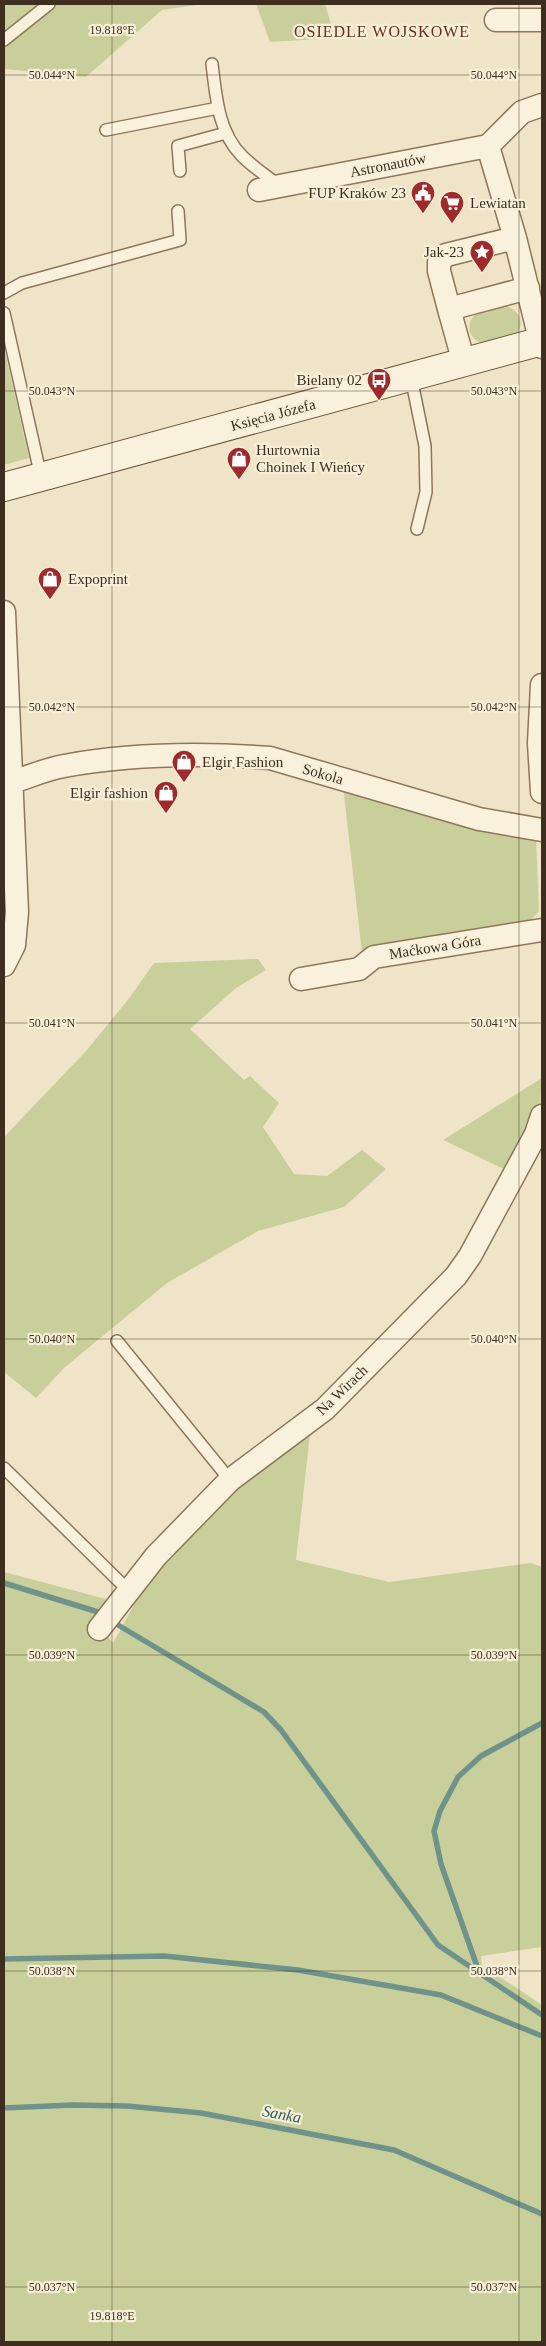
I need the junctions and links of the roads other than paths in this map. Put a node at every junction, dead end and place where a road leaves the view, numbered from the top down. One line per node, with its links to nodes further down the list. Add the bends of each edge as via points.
1 (49, 4): 4 (lane)
2 (496, 20): 3 (street)
3 (542, 20)
4 (4, 40)
5 (212, 64): 7 (lane)
6 (542, 106): 10 (street, via 522,112)
7 (218, 108): 8 (lane); 9 (lane)
8 (106, 130)
9 (226, 133): 11 (lane, via 178,146); 12 (lane)
10 (488, 146): 12 (street, Astronautów); 14 (street)
11 (180, 171)
12 (269, 188)
13 (178, 211): 16 (lane, via 180,240 22,283)
14 (515, 238): 15 (street); 17 (street, via 446,255 439,262 438,271)
15 (528, 288): 17 (street); 19 (street)
16 (4, 293)
17 (449, 309): 20 (street)
18 (4, 313): 22 (lane)
19 (542, 343): 20 (street, Księcia Józefa)
20 (464, 363): 21 (street, Księcia Józefa)
21 (411, 377): 22 (street, Księcia Józefa); 24 (lane, via 425,446 426,492)
22 (41, 477): 23 (street, Księcia Józefa)
23 (4, 487)
24 (417, 529)
25 (4, 612): 27 (street)
26 (542, 690): 28 (street, via 539,743)
27 (12, 782): 29 (street, Sokola, via 62,766 125,758 270,758 479,819); 31 (street, via 17,912 14,944)
28 (542, 792)
29 (542, 830)
30 (542, 930): 32 (street, Maćkowa Góra, via 374,958 359,969)
31 (4, 965)
32 (301, 979)
33 (542, 1116): 36 (street, Na Wirach, via 470,1256 456,1276 325,1409)
34 (117, 1341): 36 (lane)
35 (4, 1468): 37 (lane)
36 (230, 1480): 37 (street, Na Wirach, via 156,1556)
37 (129, 1591): 38 (street, Na Wirach)
38 (99, 1629)

